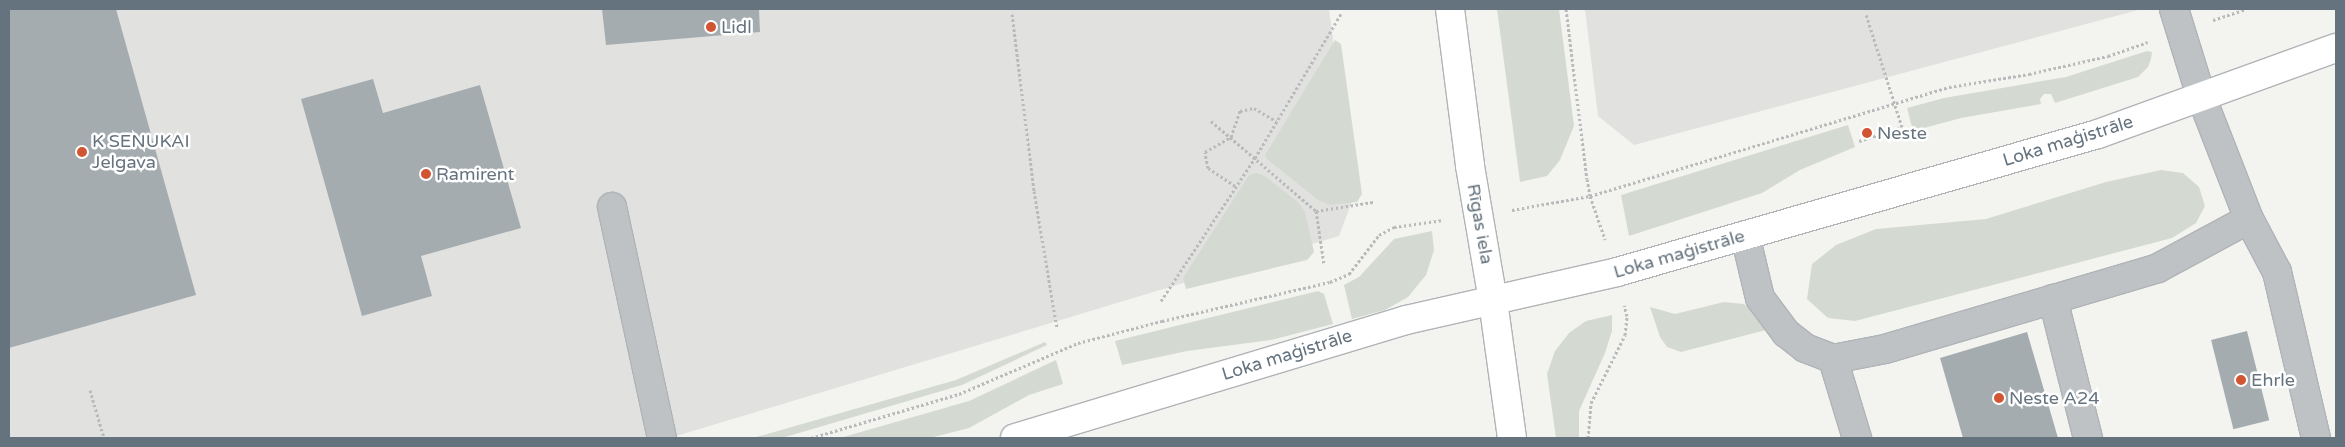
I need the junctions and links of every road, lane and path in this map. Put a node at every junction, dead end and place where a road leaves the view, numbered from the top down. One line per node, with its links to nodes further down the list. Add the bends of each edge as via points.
1 (1450, 9): 28 (main road, Rīgas iela, via 1470,166)
2 (1566, 9): 17 (path)
3 (2246, 9): 7 (path)
4 (1012, 14): 29 (path, via 1034,191)
5 (1341, 14): 12 (path)
6 (1866, 14): 10 (path)
7 (2177, 20): 9 (lane); 10 (path, via 2108,56 2029,74 1948,87)
8 (2336, 48): 9 (main road, Loka maģistrāle)
9 (2201, 96): 21 (lane); 22 (main road, Loka maģistrāle, via 2098,134)
10 (1894, 103): 14 (path, via 1902,127); 17 (path)
11 (1211, 121): 13 (path)
12 (1276, 121): 13 (path, via 1254,108 1240,111); 15 (path)
13 (1231, 136): 15 (path); 16 (path, via 1205,152 1208,168)
14 (1859, 141)
15 (1255, 158): 16 (path); 20 (path)
16 (1235, 186): 27 (path)
17 (1590, 196): 24 (path)
18 (1373, 202): 20 (path)
19 (612, 207): 33 (lane)
20 (1316, 211): 23 (path)
21 (2249, 219): 26 (lane, via 2158,268); 40 (lane, via 2277,272)
22 (1745, 236): 24 (main road, Loka maģistrāle); 30 (lane, via 1760,298 1786,333 1806,348)
23 (1324, 264)
24 (1617, 272): 28 (main road, Loka maģistrāle); 37 (path, via 1627,316 1625,335 1591,403)
25 (1330, 282): 34 (path, via 1078,343 959,394)
26 (2054, 299): 30 (lane, via 1886,349); 39 (lane)
27 (1161, 300)
28 (1493, 301): 35 (main road, Loka maģistrāle, via 1406,320); 36 (main road, Rīgas iela)
29 (1057, 329)
30 (1834, 359): 38 (lane)
31 (90, 390): 32 (path)
32 (104, 438)
33 (662, 438)
34 (811, 438)
35 (1015, 438)
36 (1512, 438)
37 (1588, 438)
38 (1857, 438)
39 (2085, 438)
40 (2316, 438)

